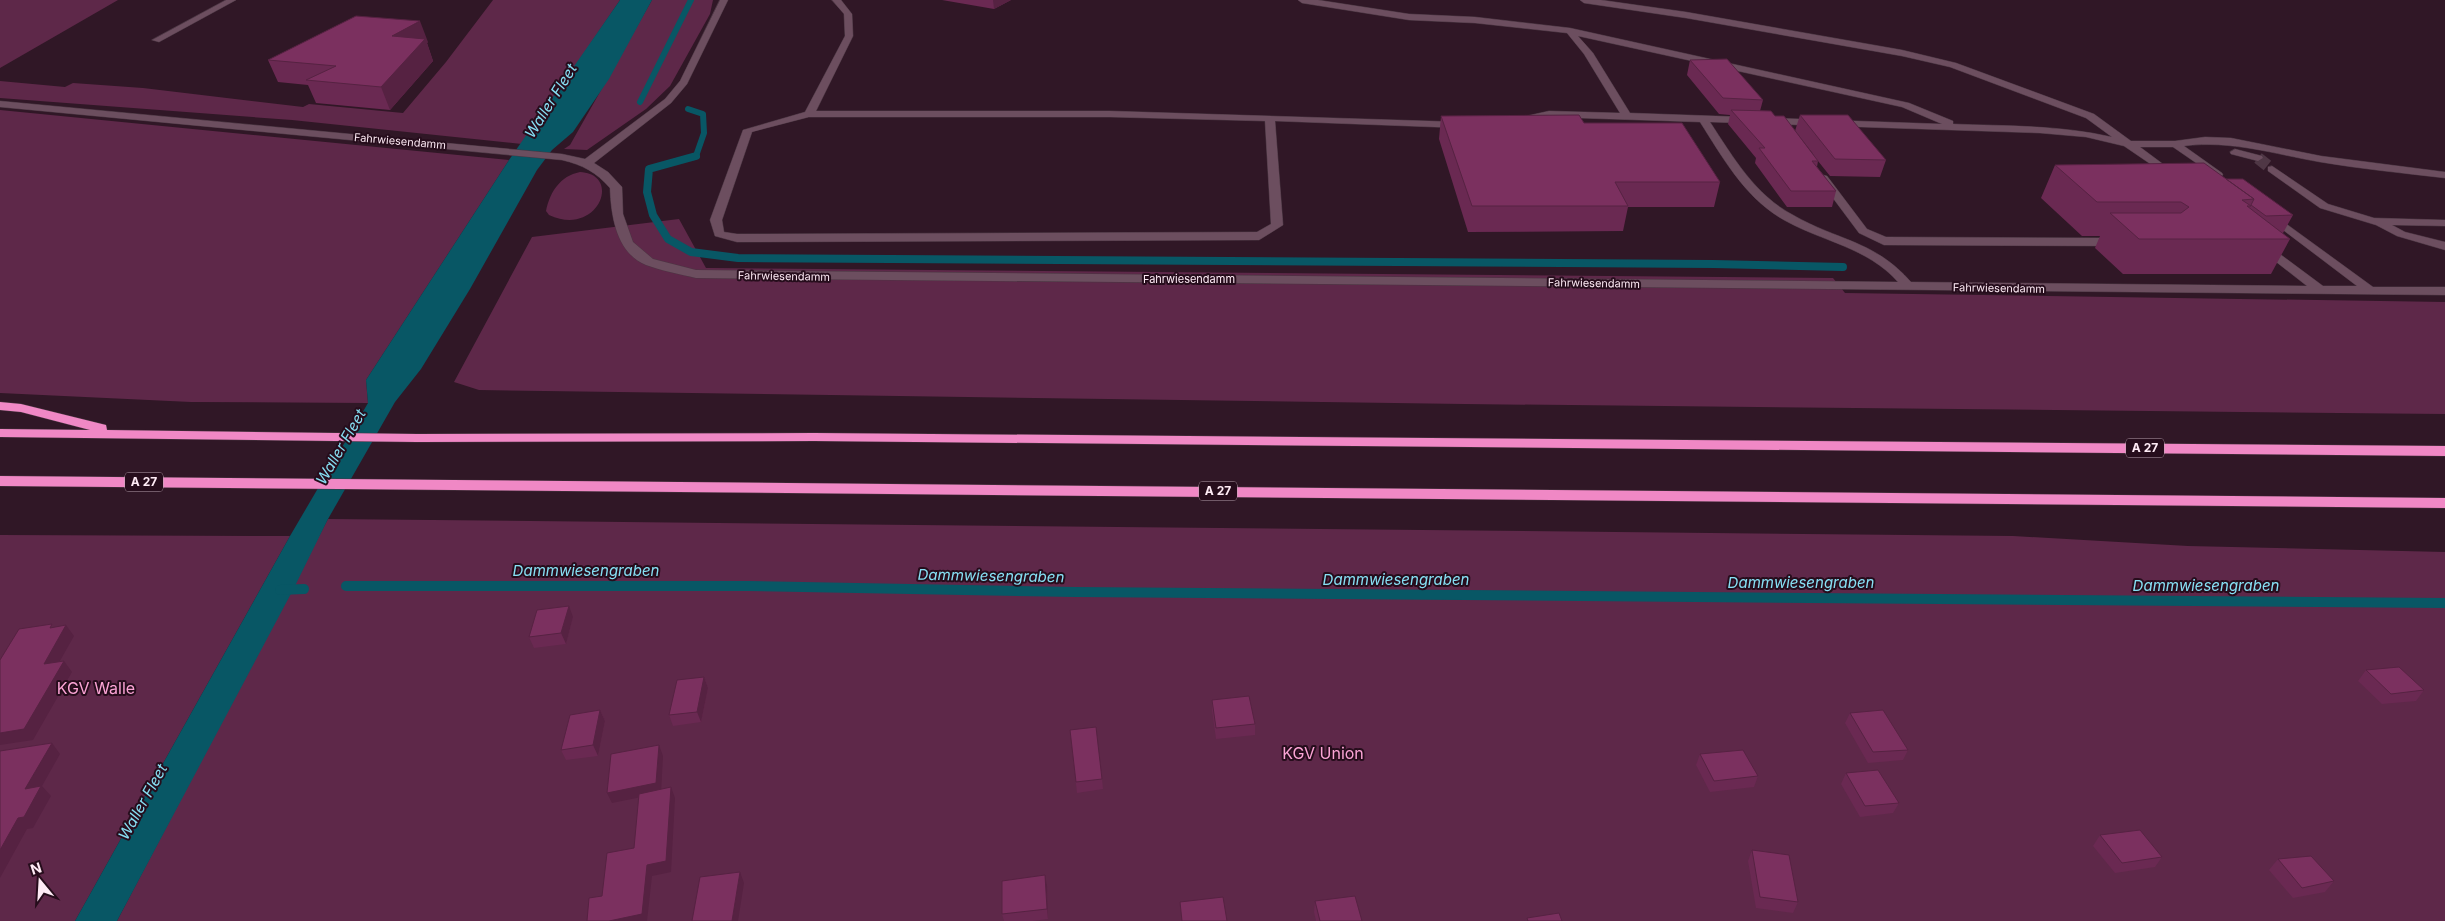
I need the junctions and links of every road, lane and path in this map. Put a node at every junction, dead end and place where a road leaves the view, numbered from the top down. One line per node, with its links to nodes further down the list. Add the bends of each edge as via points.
1 (232, 0): 7 (street)
2 (724, 0): 22 (street, via 684,82 668,101)
3 (836, 0): 9 (street, via 848,14 849,36)
4 (1302, 0): 6 (street, via 1409,17 1475,20)
5 (1584, 0): 18 (street, via 1902,53 1953,65 2090,116)
6 (1570, 31): 10 (street, via 1588,53); 16 (street, via 1906,105)
7 (156, 40)
8 (0, 104): 22 (street, Fahrwiesendamm, via 513,152)
9 (809, 114): 11 (street, via 1110,114); 11 (street, via 748,130 716,220 719,234 737,238 1259,236 1277,225)
10 (1627, 116): 12 (street); 14 (street, via 1548,114)
11 (1270, 118): 15 (street)
12 (1704, 120): 13 (street); 34 (street, via 1743,178 1775,209 1804,226 1883,260)
13 (1780, 121): 16 (street); 17 (street)
14 (1510, 122)
15 (1472, 125)
16 (1959, 127): 18 (street, via 2086,134)
17 (1792, 137)
18 (2130, 144): 19 (street); 26 (street)
19 (2175, 144): 20 (street); 25 (street, via 2231,141 2321,159)
20 (2187, 152): 21 (street, via 2224,150); 27 (street)
21 (2258, 158)
22 (587, 163): 34 (street, Fahrwiesendamm, via 616,187 617,214 628,244 649,262 696,274)
23 (1815, 168): 32 (street, via 1863,231 1884,241)
24 (2272, 169): 29 (street, via 2324,206)
25 (2445, 175)
26 (2177, 180)
27 (2231, 185)
28 (2263, 209): 36 (street)
29 (2373, 221): 30 (street); 33 (street, via 2401,234)
30 (2445, 223)
31 (2255, 239): 35 (street)
32 (2125, 242)
33 (2445, 246)
34 (1909, 287): 35 (street, Fahrwiesendamm)
35 (2321, 290): 36 (street, Fahrwiesendamm)
36 (2371, 290): 37 (street, Fahrwiesendamm)
37 (2445, 291)
38 (0, 406): 40 (highway, via 21,408)
39 (0, 433): 40 (highway, A 27)
40 (127, 434): 41 (highway, A 27)
41 (2445, 450)
42 (0, 481): 43 (highway, A 27)
43 (2445, 503)

